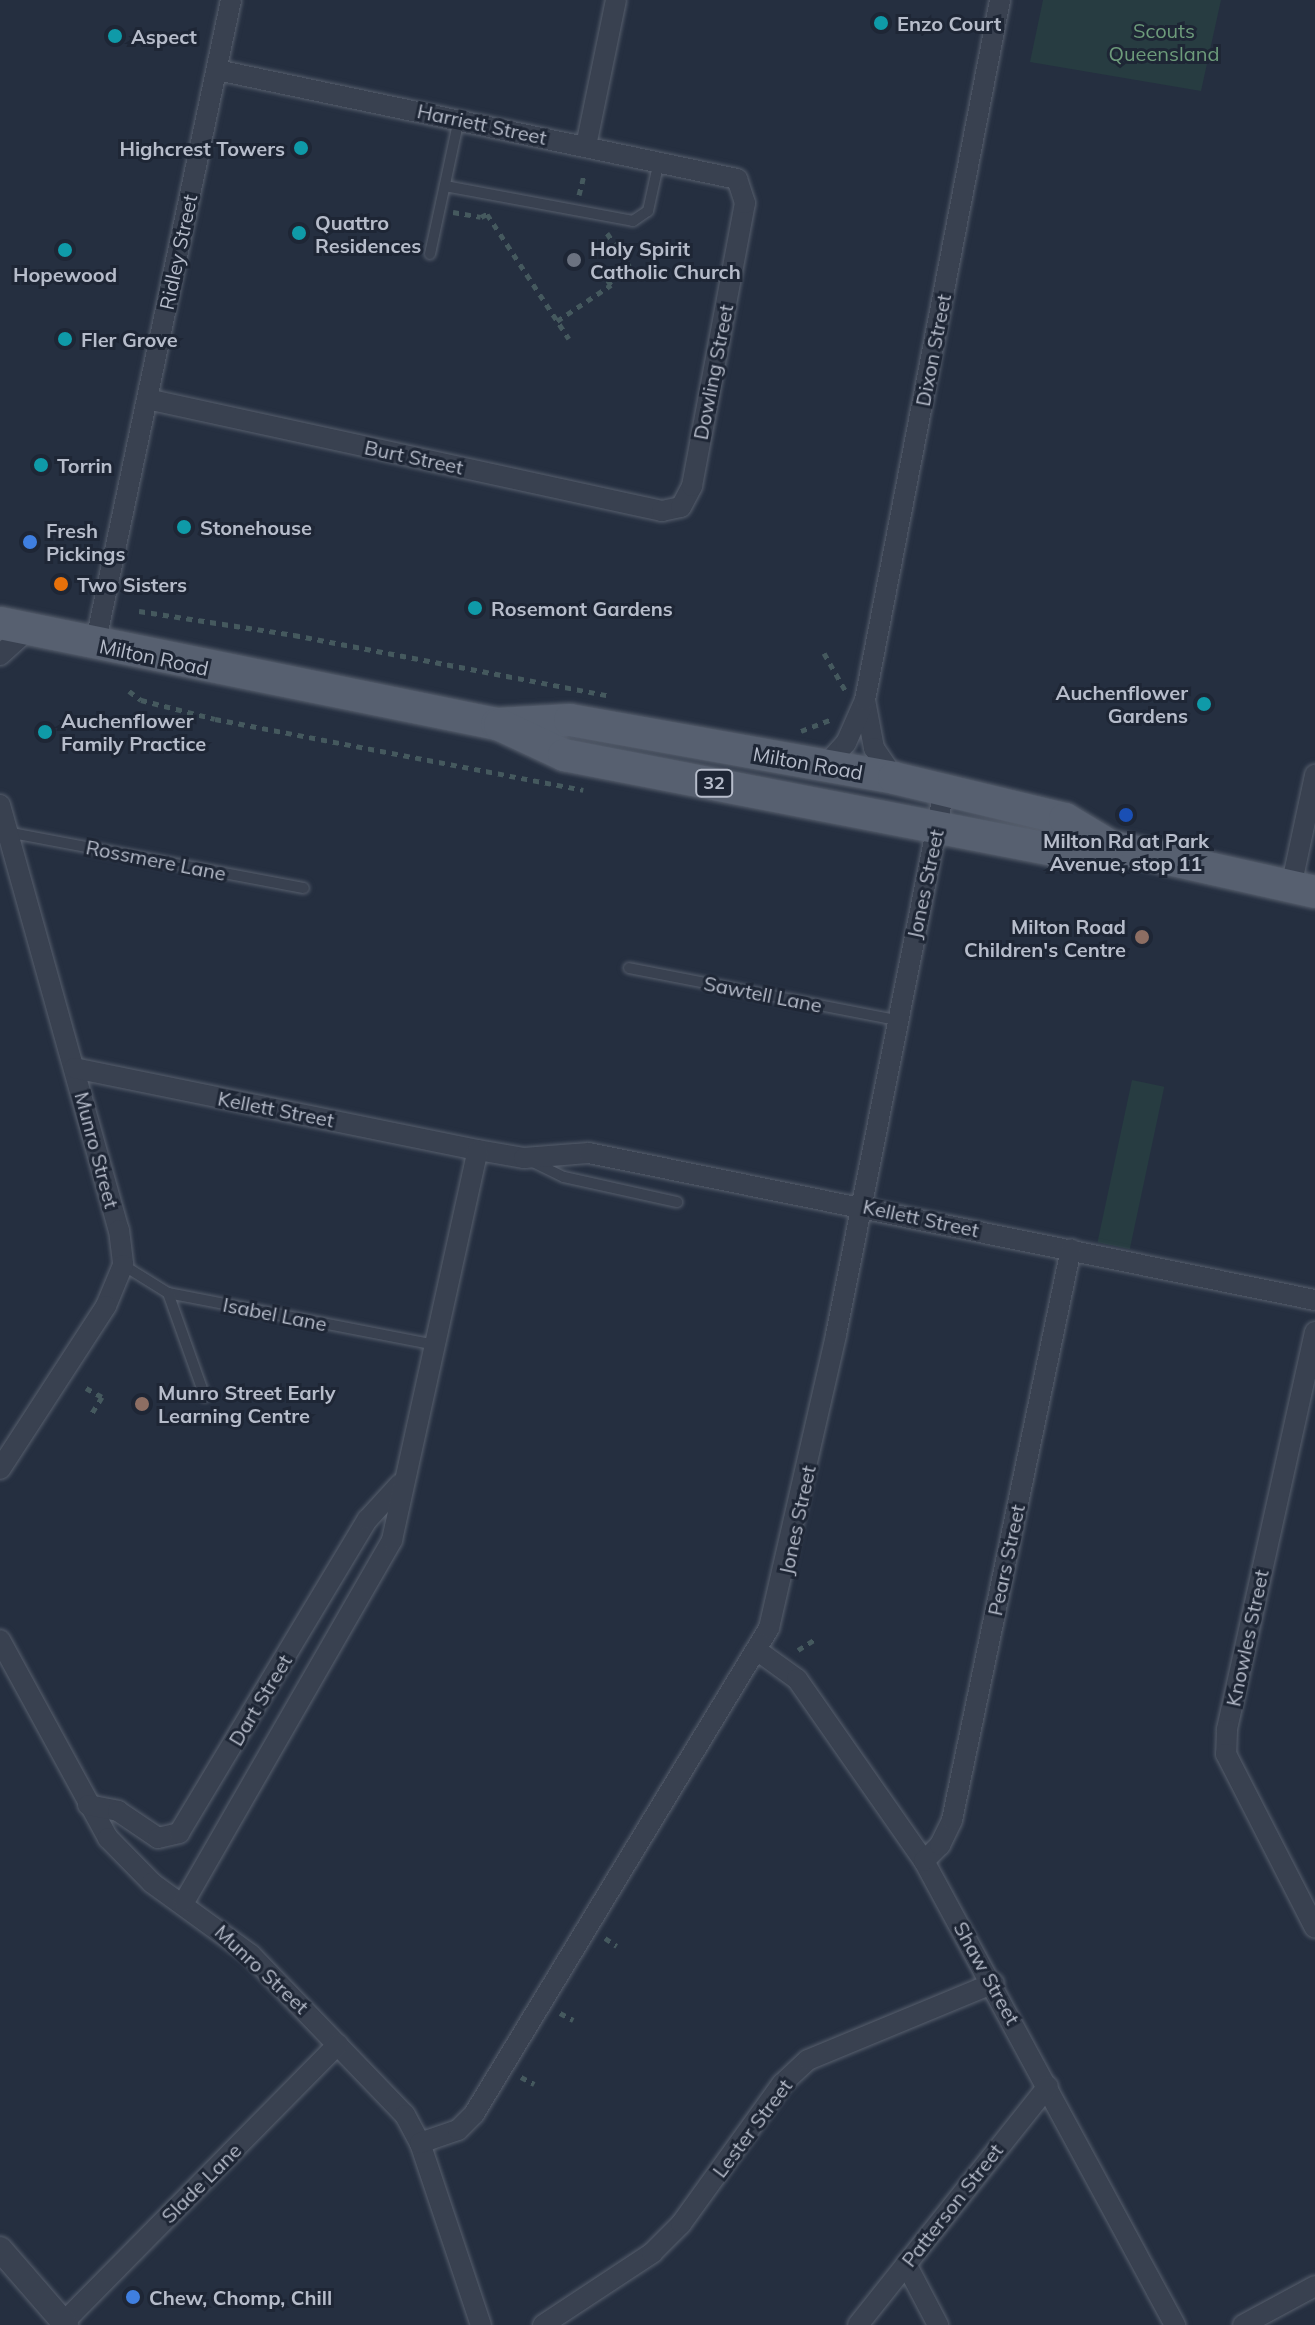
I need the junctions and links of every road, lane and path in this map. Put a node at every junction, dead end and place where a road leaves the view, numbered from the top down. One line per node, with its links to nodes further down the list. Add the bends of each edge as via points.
1 (231, 0): 4 (street, Ridley Street)
2 (616, 0): 6 (street)
3 (1000, 0): 27 (street, Dixon Street)
4 (217, 70): 5 (street, Harriett Street); 17 (street, Ridley Street)
5 (459, 119): 6 (street, Harriett Street); 9 (lane)
6 (586, 146): 7 (street, Harriett Street)
7 (659, 161): 9 (lane, via 648,211 633,221); 10 (street, Harriett Street, via 727,175)
8 (584, 175): 11 (path)
9 (445, 186): 12 (lane)
10 (743, 186): 18 (street, Dowling Street, via 745,203 692,486)
11 (580, 192)
12 (440, 210): 13 (lane); 15 (path, via 487,214)
13 (430, 254)
14 (607, 279): 15 (path, via 611,285)
15 (557, 321): 16 (path)
16 (569, 339)
17 (147, 399): 18 (street, Burt Street, via 662,511); 21 (street, Ridley Street)
18 (681, 507)
19 (139, 611): 26 (path)
20 (14, 626): 21 (main road, Milton Road / 32); 23 (street)
21 (95, 645): 29 (main road, Milton Road / 32)
22 (824, 653): 25 (path)
23 (0, 655)
24 (129, 691): 35 (path, via 141,700 215,719)
25 (845, 691)
26 (623, 698)
27 (865, 700): 31 (street, Dixon Street, via 846,743); 33 (street, Dixon Street, via 874,748)
28 (840, 715): 30 (path)
29 (497, 724): 31 (main road, Milton Road / 32, via 570,720); 37 (main road, Milton Road / 32, via 564,755)
30 (791, 732)
31 (825, 766): 33 (main road, Milton Road / 32)
32 (1315, 775): 41 (street)
33 (894, 778): 34 (main road, Milton Road / 32)
34 (944, 790): 37 (street, Jones Street); 39 (main road, Milton Road / 32, via 1065,819)
35 (591, 791)
36 (0, 805): 38 (street, Munro Street)
37 (937, 826): 39 (main road, Milton Road / 32, via 1064,852); 43 (street, Jones Street)
38 (7, 832): 40 (lane, Rossmere Lane); 44 (street, Munro Street)
39 (1110, 846): 41 (main road, Milton Road / 32)
40 (304, 888)
41 (1303, 889)
42 (629, 968): 43 (lane, Sawtell Lane)
43 (897, 1020): 48 (street, Jones Street)
44 (74, 1068): 45 (street, Kellett Street); 50 (street, Munro Street, via 119,1230)
45 (478, 1150): 46 (street, Kellett Street); 54 (street, Dart Street)
46 (524, 1158): 47 (lane, Kellett Street, via 564,1177); 48 (street, Kellett Street, via 589,1153)
47 (677, 1202)
48 (859, 1205): 49 (street, Kellett Street); 63 (street, Jones Street, via 779,1601)
49 (1071, 1249): 52 (street, Kellett Street); 65 (street, Pears Street, via 952,1820 940,1845)
50 (123, 1265): 51 (lane, Isabel Lane); 58 (street, via 106,1306)
51 (168, 1293): 54 (lane, Isabel Lane); 56 (lane)
52 (1315, 1300)
53 (1315, 1332): 67 (street, Knowles Street, via 1226,1754)
54 (435, 1345): 59 (street, Dart Street)
55 (86, 1388): 57 (path, via 102,1397)
56 (205, 1397)
57 (92, 1413)
58 (0, 1469)
59 (400, 1484): 64 (street, Dart Street, via 368,1519 179,1833 158,1838 118,1811); 66 (street, Dart Street, via 392,1540)
60 (0, 1640): 64 (street, Munro Street)
61 (814, 1640): 62 (path)
62 (798, 1650)
63 (758, 1651): 65 (street, Shaw Street, via 797,1679); 71 (street, Jones Street, via 474,2114 458,2130)
64 (88, 1805): 66 (street, Munro Street, via 108,1838 152,1883)
65 (924, 1861): 68 (street, Shaw Street)
66 (184, 1902): 69 (street, Munro Street, via 251,1955)
67 (1315, 1928)
68 (994, 1983): 70 (street, Shaw Street); 77 (street, Lester Street, via 808,2060 782,2084 681,2224 652,2253)
69 (338, 2044): 71 (street, Munro Street, via 396,2104); 75 (street, Slade Lane)
70 (1048, 2086): 73 (street, Patterson Street); 80 (street, Shaw Street)
71 (420, 2143): 76 (street, Munro Street)
72 (0, 2249): 75 (street)
73 (906, 2264): 78 (street, Patterson Street); 79 (street)
74 (1315, 2286): 81 (street)
75 (65, 2323)
76 (481, 2325)
77 (543, 2325)
78 (858, 2325)
79 (938, 2325)
80 (1175, 2325)
81 (1243, 2325)

